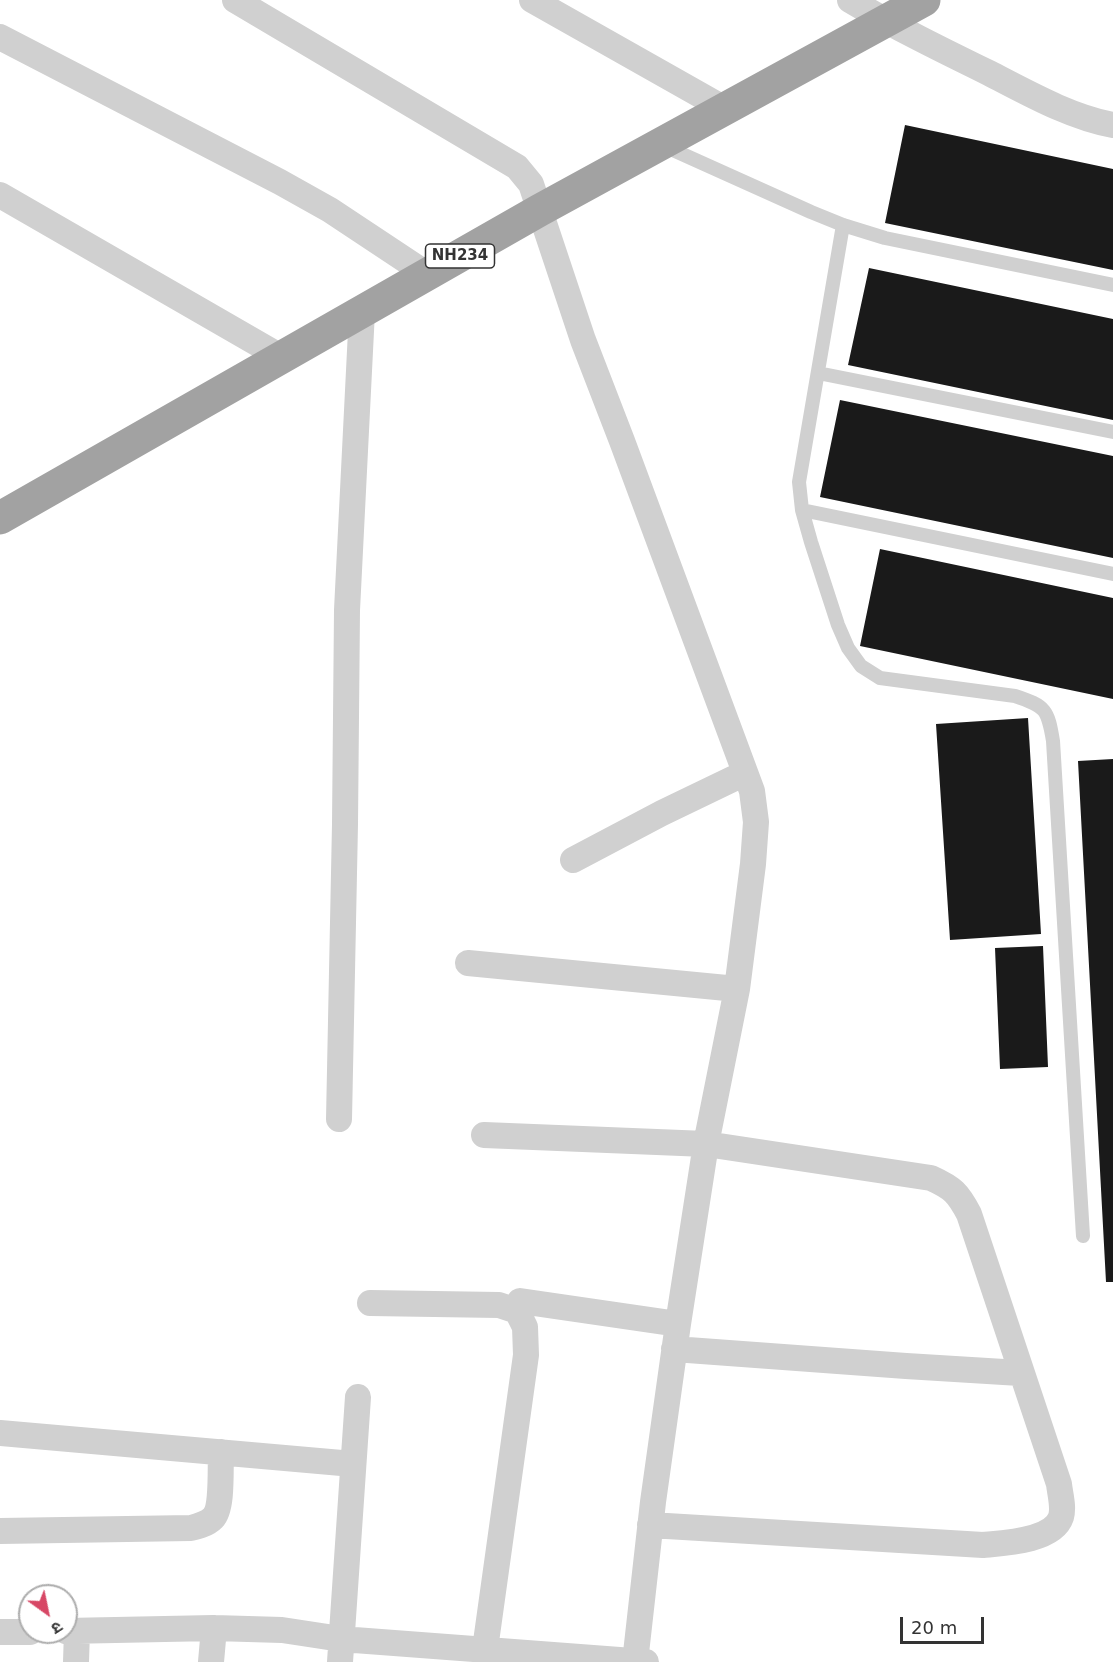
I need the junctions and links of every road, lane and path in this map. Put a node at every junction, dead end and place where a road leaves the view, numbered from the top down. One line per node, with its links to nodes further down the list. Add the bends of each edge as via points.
1 (235, 0): 11 (street, via 517,167 531,184)
2 (532, 0): 7 (street)
3 (850, 0): 5 (street)
4 (924, 0): 5 (highway, NH234)
5 (885, 21): 7 (highway, NH234); 8 (street, via 1070,112)
6 (0, 37): 13 (street, via 330,210)
7 (725, 109): 9 (highway, NH234)
8 (1113, 125)
9 (661, 144): 11 (highway, NH234); 12 (lane)
10 (0, 195): 16 (street)
11 (540, 210): 13 (highway, NH234); 22 (street, via 584,340)
12 (843, 225): 14 (lane, via 885,238); 17 (lane)
13 (428, 274): 15 (highway, NH234)
14 (1113, 285)
15 (362, 311): 16 (highway, NH234); 26 (street, via 347,610)
16 (281, 357): 20 (highway, NH234)
17 (818, 373): 18 (lane); 19 (lane, via 799,482)
18 (1113, 432)
19 (802, 510): 21 (lane); 29 (lane, via 838,625 861,666 880,678 1015,696 1036,703 1049,717)
20 (0, 518)
21 (1113, 574)
22 (745, 773): 23 (street); 25 (street, via 756,822)
23 (573, 860)
24 (468, 963): 25 (street)
25 (737, 989): 28 (street)
26 (339, 1119)
27 (484, 1135): 28 (street)
28 (706, 1144): 32 (street); 34 (street, via 931,1178 949,1186 969,1214)
29 (1083, 1236)
30 (520, 1301): 32 (street)
31 (370, 1303): 46 (street, via 499,1305 517,1311 525,1327 526,1355)
32 (678, 1324): 33 (street)
33 (674, 1349): 34 (street); 39 (street)
34 (1020, 1373): 39 (street, via 1059,1484 1062,1504 1061,1519 1041,1535 983,1545)
35 (358, 1397): 38 (street)
36 (0, 1433): 37 (street)
37 (221, 1452): 38 (street); 40 (street, via 219,1503 215,1516 205,1524 191,1528)
38 (353, 1464): 47 (street)
39 (650, 1526): 50 (street)
40 (0, 1531)
41 (214, 1628): 42 (street); 47 (street, via 282,1630); 49 (street)
42 (78, 1631)
43 (0, 1632): 44 (street)
44 (18, 1632)
45 (74, 1644): 48 (street)
46 (484, 1649): 47 (street); 50 (street)
47 (341, 1650)
48 (76, 1662)
49 (211, 1662)
50 (639, 1662)

